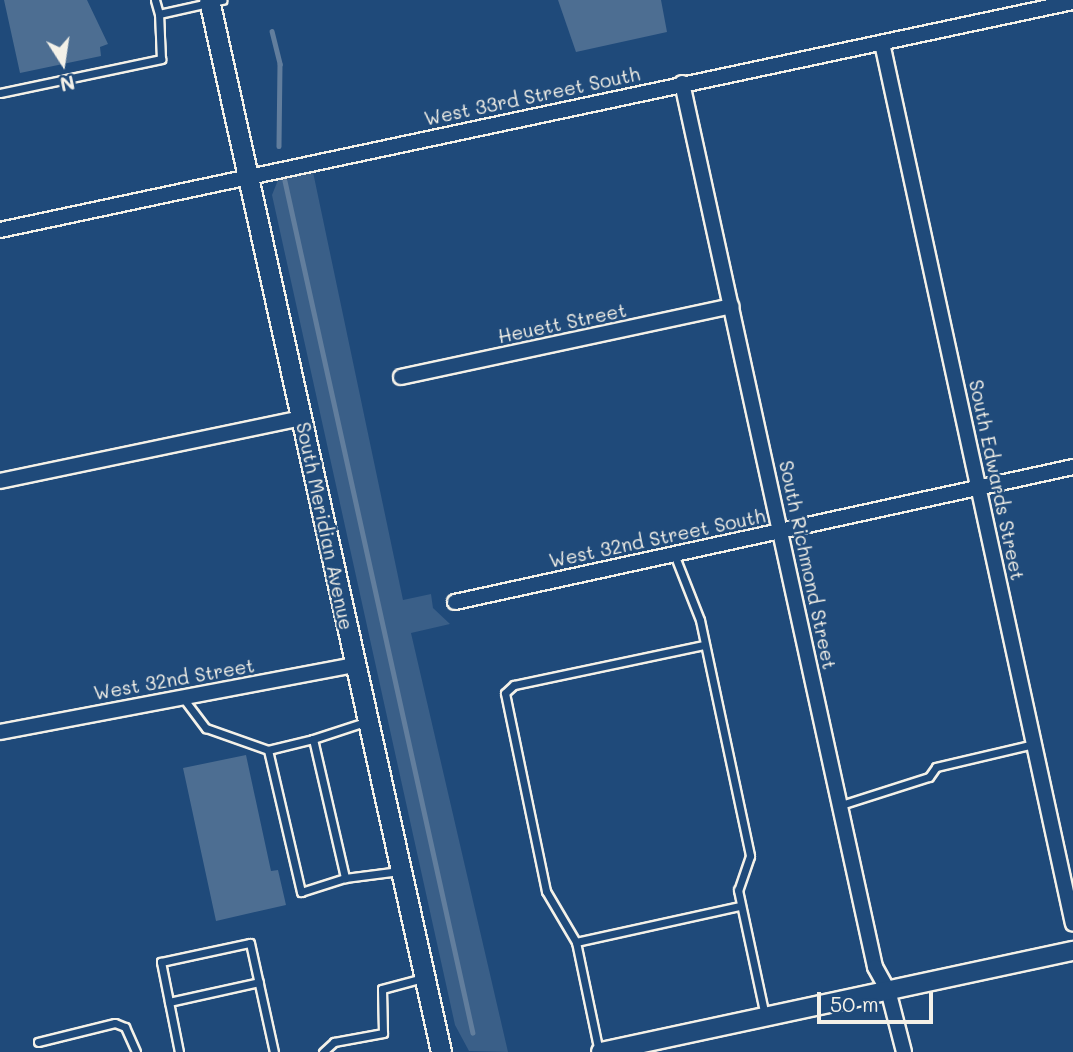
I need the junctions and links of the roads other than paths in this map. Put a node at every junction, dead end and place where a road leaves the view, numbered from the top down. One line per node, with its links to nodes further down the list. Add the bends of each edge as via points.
1 (155, 0): 4 (lane)
2 (213, 1): 4 (lane); 8 (main road, South Meridian Avenue)
3 (1073, 2): 5 (street, West 33rd Street South)
4 (159, 15): 7 (lane, via 161,59)
5 (882, 43): 6 (street, West 33rd Street South); 15 (street, South Edwards Street)
6 (682, 83): 8 (street, West 33rd Street South); 10 (street, South Richmond Street)
7 (0, 93)
8 (247, 176): 9 (street, West 33rd Street South); 12 (main road, South Meridian Avenue)
9 (0, 230)
10 (731, 306): 11 (street, Heuett Street); 16 (street, South Richmond Street)
11 (401, 377)
12 (300, 418): 14 (street); 20 (main road, South Meridian Avenue)
13 (1073, 467): 15 (street, West 32nd Street South)
14 (0, 481)
15 (980, 488): 16 (street, West 32nd Street South); 25 (street, South Edwards Street)
16 (781, 531): 17 (street, West 32nd Street South); 27 (street, South Richmond Street)
17 (674, 554): 18 (street, West 32nd Street South); 19 (lane)
18 (455, 602)
19 (704, 645): 30 (lane, via 750,856 738,890); 32 (lane, via 514,685 505,693 546,891)
20 (355, 665): 21 (street, West 32nd Street); 22 (main road, South Meridian Avenue)
21 (183, 698): 23 (street, West 32nd Street); 26 (lane, via 206,728)
22 (368, 721): 24 (lane); 28 (main road, South Meridian Avenue)
23 (0, 732)
24 (313, 739): 26 (lane); 29 (lane)
25 (1034, 744): 27 (lane, via 936,767 929,777); 31 (street, South Edwards Street)
26 (268, 750): 29 (lane, via 301,891)
27 (841, 805): 36 (street, South Richmond Street, via 875,967)
28 (401, 871): 29 (lane); 34 (main road, South Meridian Avenue)
29 (345, 878)
30 (740, 906): 32 (lane); 38 (lane)
31 (1073, 924)
32 (576, 942): 46 (lane)
33 (1073, 951): 36 (street)
34 (424, 977): 44 (lane, via 382,989 383,1033 334,1042); 45 (main road, South Meridian Avenue)
35 (259, 982): 37 (lane); 37 (lane, via 250,943 160,962); 43 (lane)
36 (888, 990): 38 (street); 47 (street, South Richmond Street)
37 (169, 1002): 42 (lane)
38 (766, 1017): 40 (street)
39 (38, 1042): 41 (lane, via 115,1023 125,1027)
40 (638, 1048): 46 (street)
41 (136, 1052)
42 (179, 1052)
43 (274, 1052)
44 (323, 1052)
45 (441, 1052)
46 (600, 1052)
47 (904, 1052)

